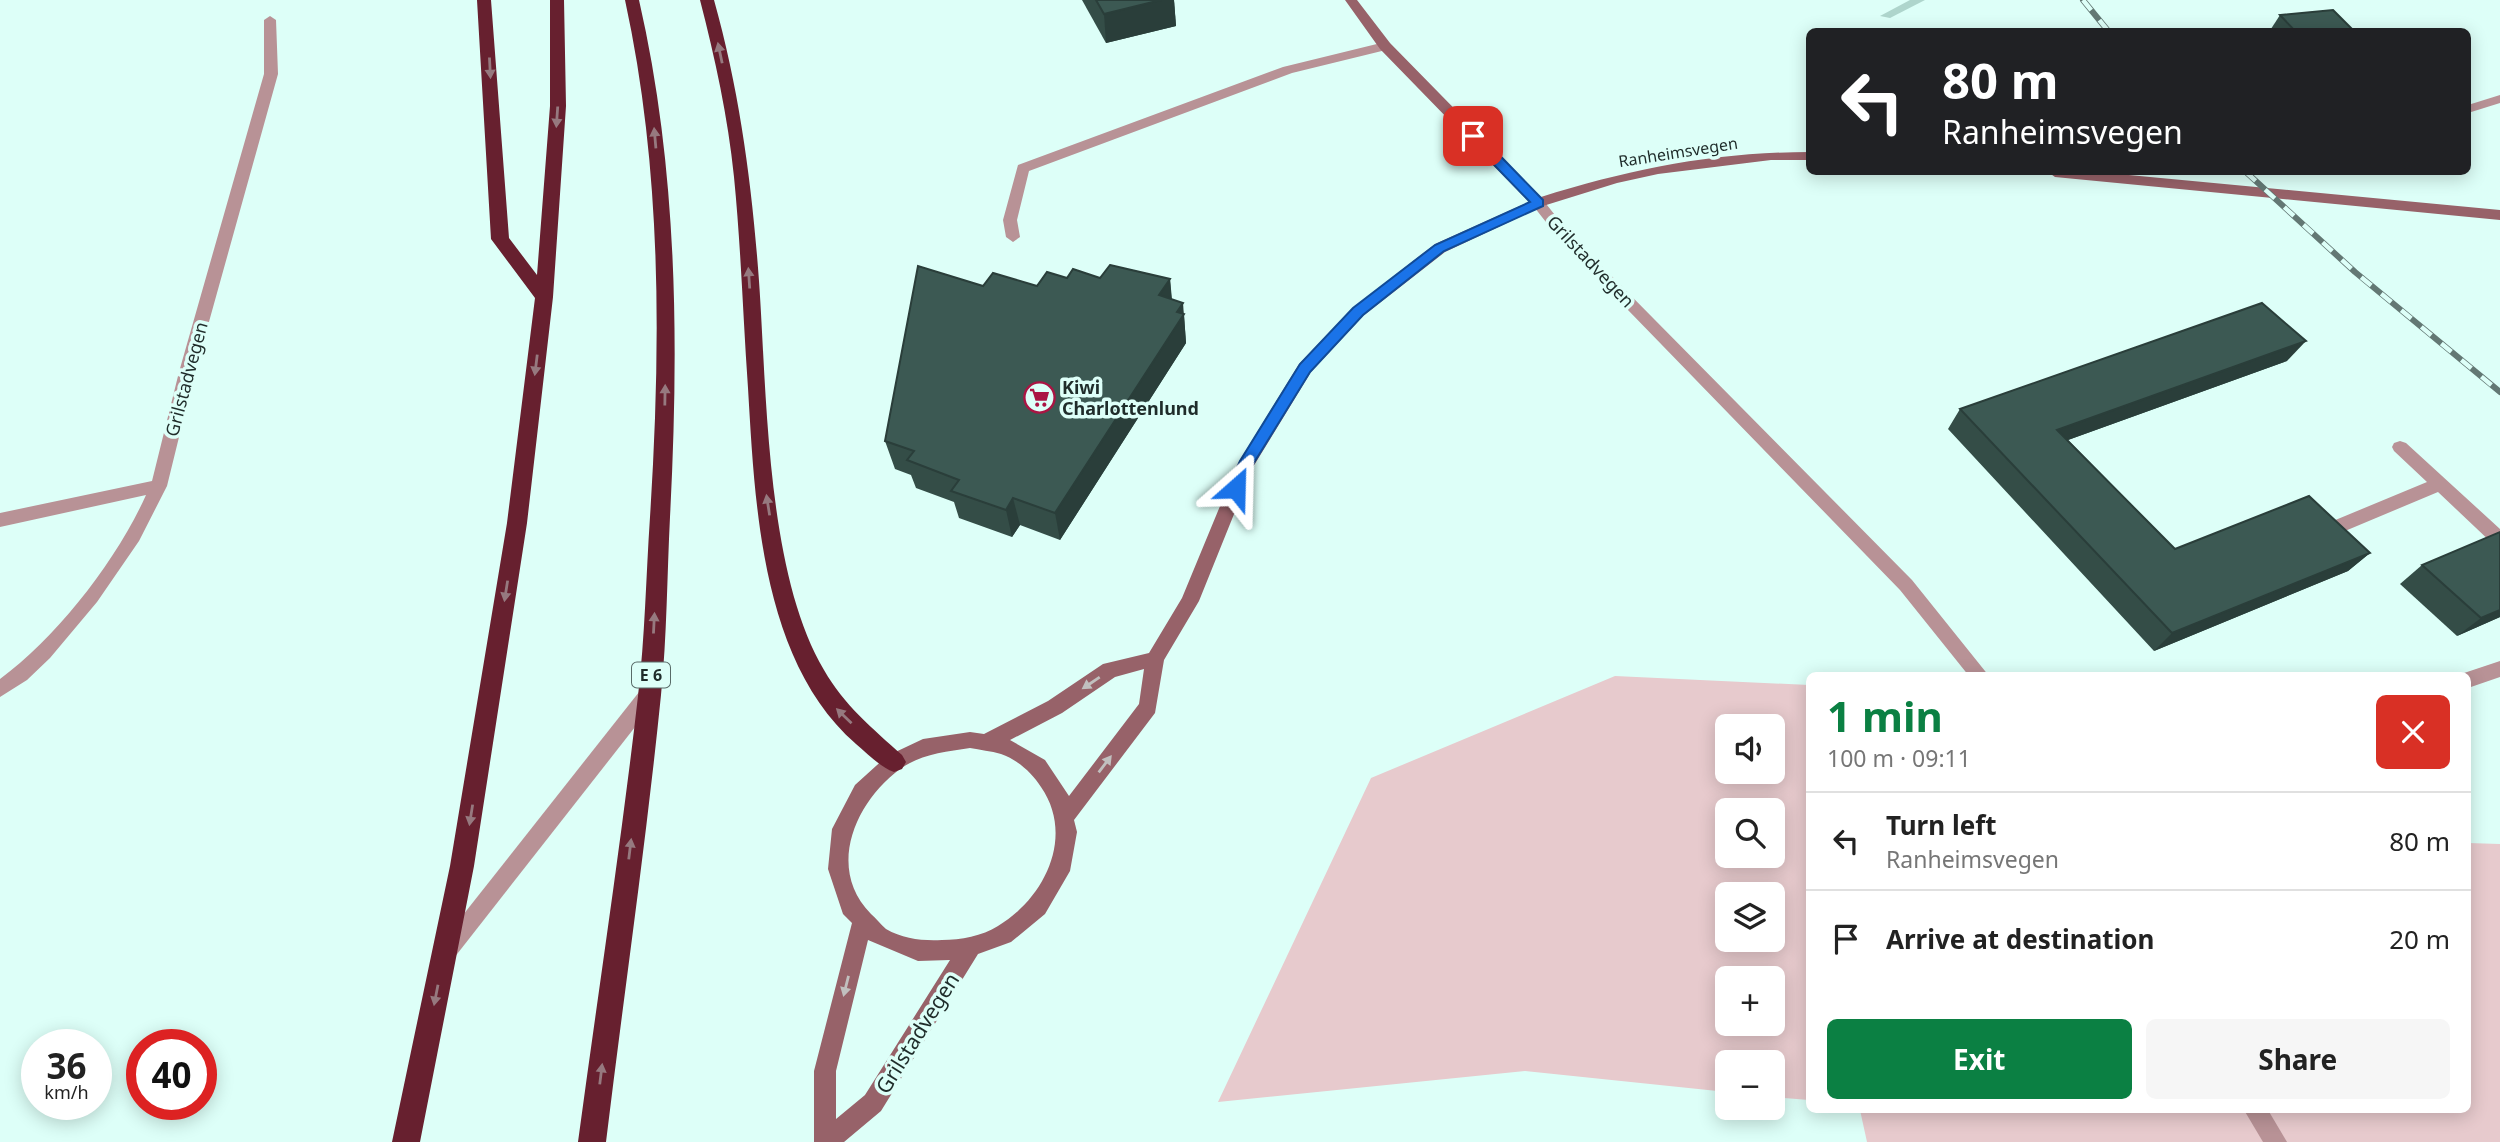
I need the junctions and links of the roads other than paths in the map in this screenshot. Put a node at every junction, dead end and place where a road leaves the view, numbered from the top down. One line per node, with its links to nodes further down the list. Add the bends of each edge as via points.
1 (484, 0): 15 (highway, one-way to 15, via 500,239)
2 (556, 0): 15 (highway, one-way to 15, via 558,106)
3 (632, 0): 27 (highway, E 6, one-way to 3, via 667,320 654,124)
4 (707, 0): 29 (highway, one-way to 4, via 836,709 791,619 762,467 742,175)
5 (1351, 0): 7 (street)
6 (270, 20): 18 (street, Grilstadvegen, via 271,74)
7 (1385, 46): 12 (street); 14 (street, via 1288,70 1023,168 1010,220)
8 (2500, 99): 9 (street)
9 (2471, 108)
10 (1806, 156): 12 (street, Ranheimsvegen, via 1658,170)
11 (2086, 175): 13 (street)
12 (1538, 203): 22 (street, Grilstadvegen, via 1440,248 1358,312 1305,368 1245,465 1190,601); 24 (street, Grilstadvegen, via 1565,237 1906,585)
13 (2500, 215)
14 (1013, 237)
15 (544, 298): 33 (highway, one-way to 33, via 517,523 463,866)
16 (2400, 447): 17 (street)
17 (2440, 484): 20 (street); 21 (street)
18 (159, 486): 19 (street); 26 (street, Grilstadvegen, via 121,558 50,644)
19 (0, 520)
20 (2339, 526)
21 (2500, 540)
22 (1154, 659): 28 (street, one-way to 28, via 1110,670 1055,707); 30 (street, Grilstadvegen, one-way to 22, via 1148,707)
23 (2500, 670): 25 (street)
24 (1977, 672)
25 (2471, 679)
26 (0, 689)
27 (650, 693): 33 (street); 36 (highway, E 6, one-way to 27)
28 (985, 743): 29 (street, via 970,740 930,745); 30 (street, via 1007,747 1038,766 1059,796)
29 (894, 762): 31 (street, via 862,792 842,829 838,869 850,907)
30 (1064, 818): 32 (street, via 1067,832 1060,871 1038,906 1004,935)
31 (863, 920): 32 (street, via 879,936 918,951); 37 (street, Grilstadvegen, one-way to 37, via 825,1071)
32 (971, 947): 37 (street, Grilstadvegen, via 873,1103)
33 (444, 955): 35 (highway, one-way to 35)
34 (2257, 1113): 38 (street)
35 (406, 1142)
36 (592, 1142)
37 (826, 1142)
38 (2276, 1142)

